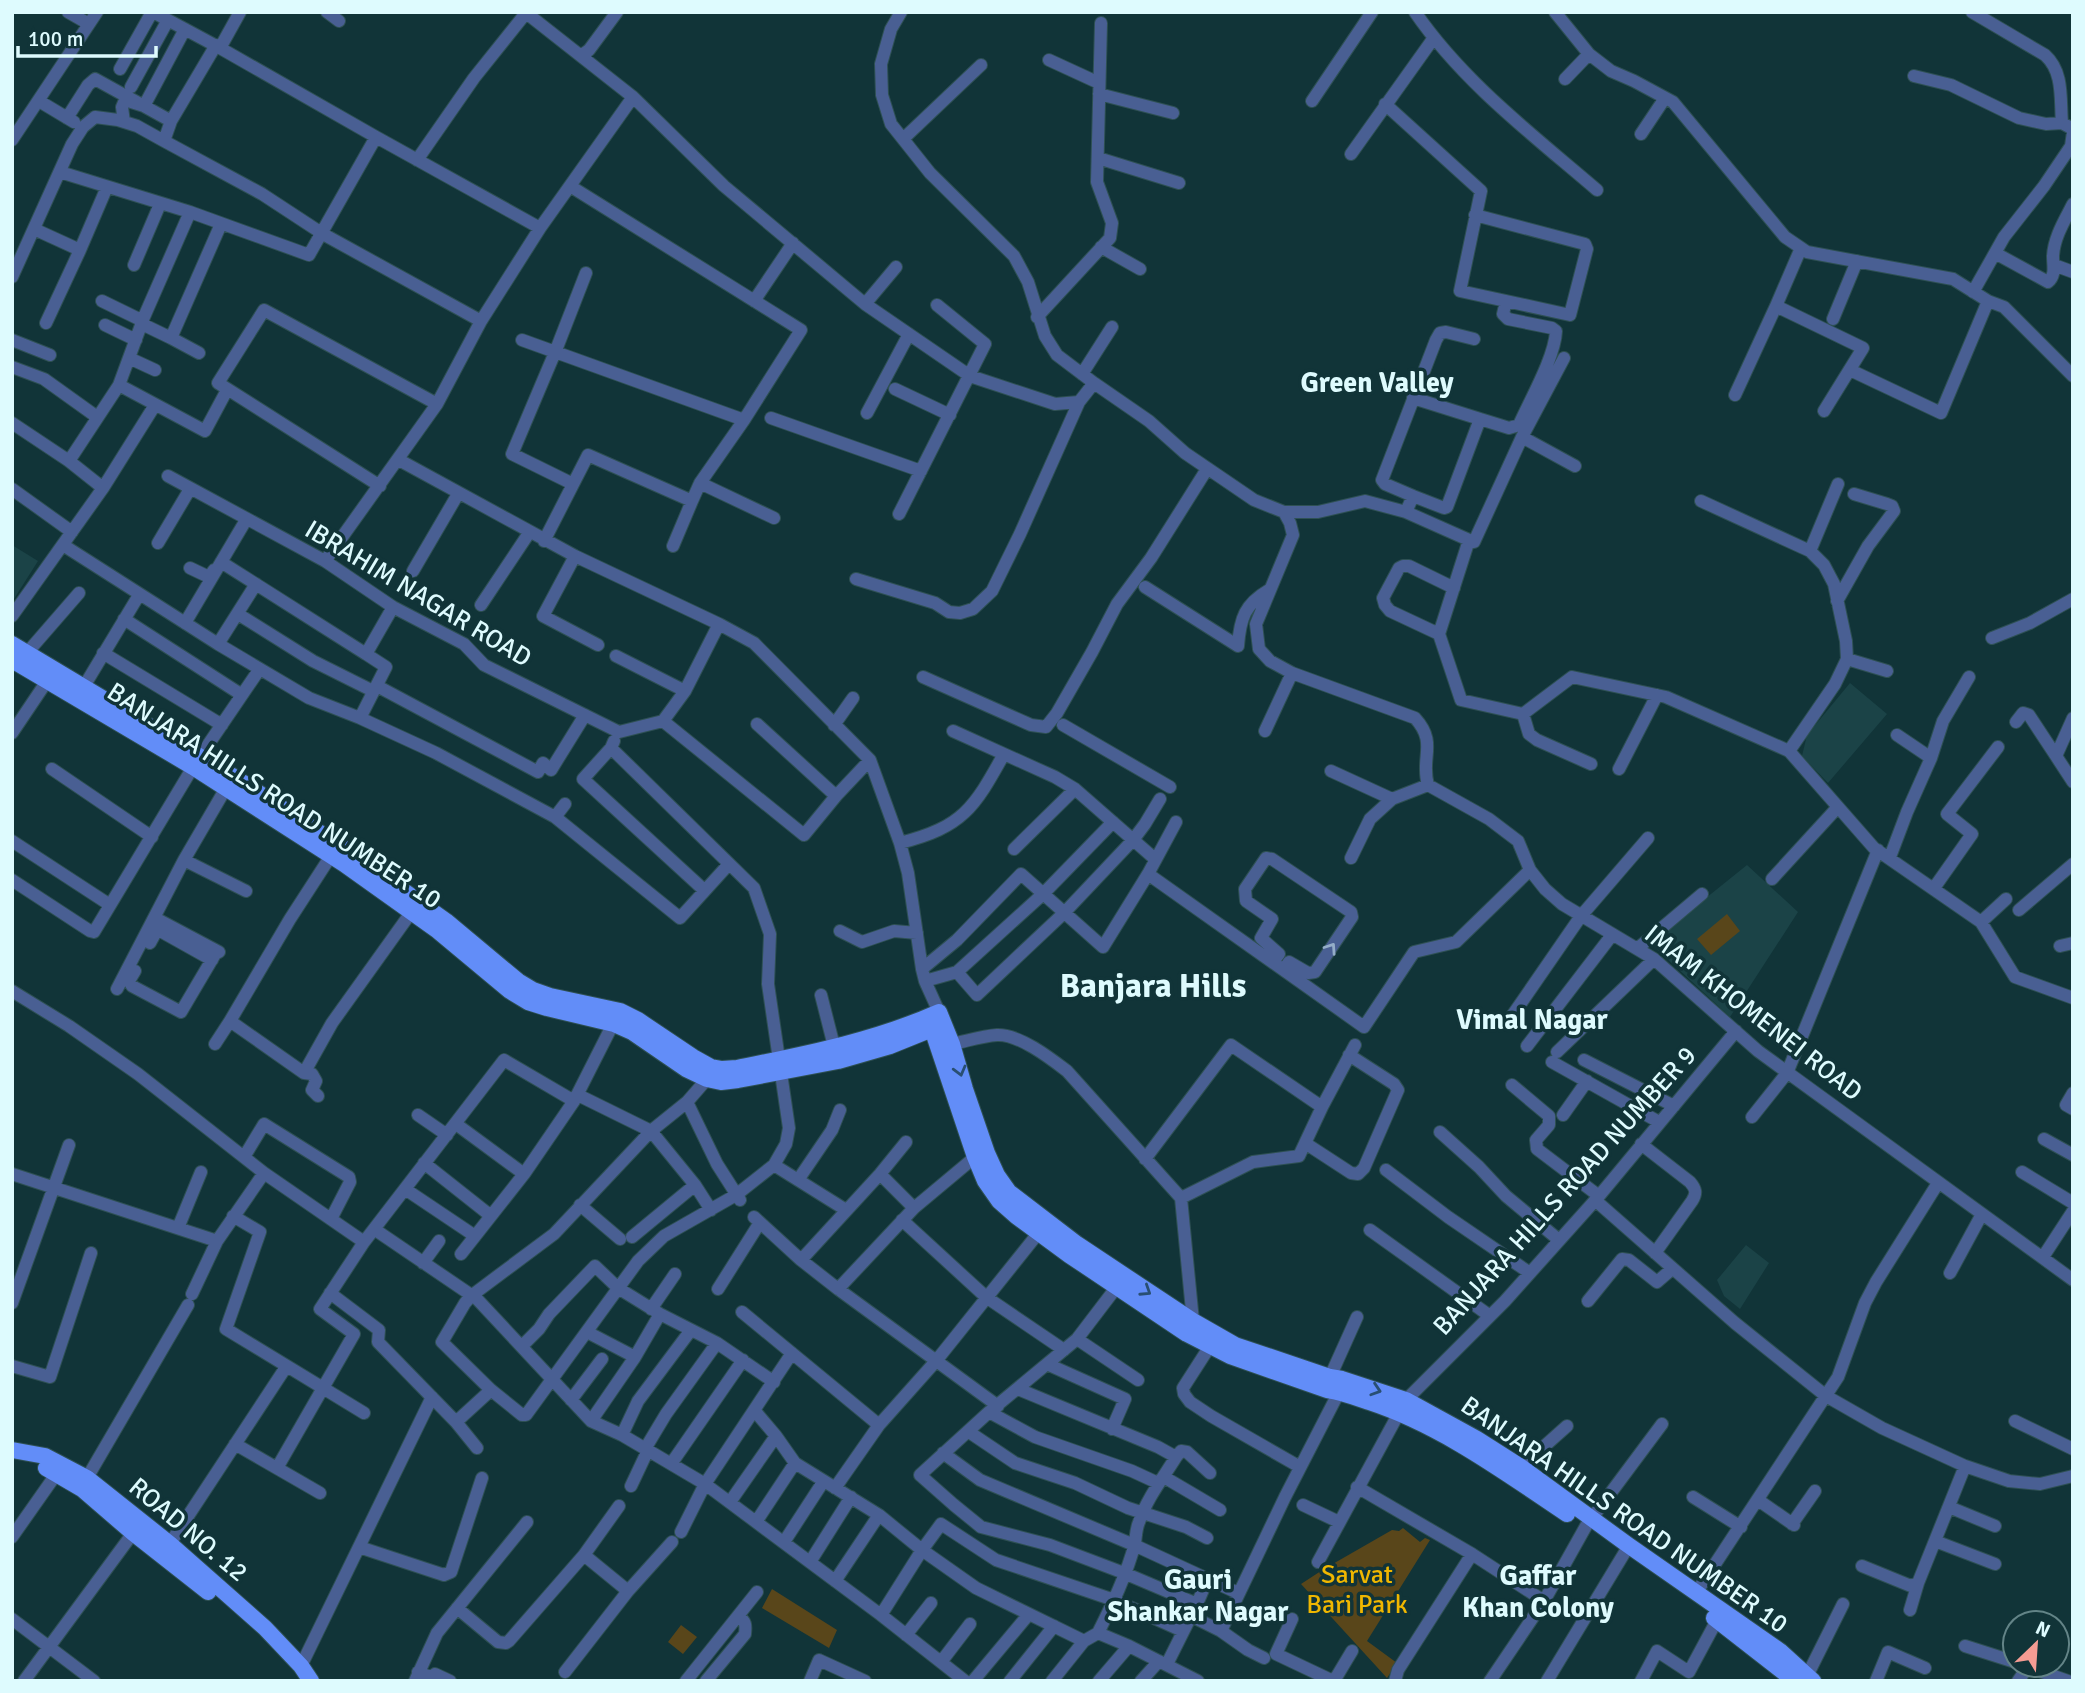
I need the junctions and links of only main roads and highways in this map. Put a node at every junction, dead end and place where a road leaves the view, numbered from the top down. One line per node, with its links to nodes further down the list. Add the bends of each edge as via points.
1 (12, 644): 2 (main road, BANJARA HILLS ROAD NUMBER 10)
2 (19, 657): 3 (main road, BANJARA HILLS ROAD NUMBER 10, via 83,688); 3 (main road, BANJARA HILLS ROAD NUMBER 10, via 47,681)
3 (196, 763): 4 (main road, BANJARA HILLS ROAD NUMBER 10, via 226,788); 4 (main road, BANJARA HILLS ROAD NUMBER 10, via 234,777)
4 (334, 851): 5 (main road, BANJARA HILLS ROAD NUMBER 10, via 415,907 446,921 517,981)
5 (617, 1017): 7 (main road, BANJARA HILLS ROAD NUMBER 10, via 657,1032 711,1066); 7 (main road, BANJARA HILLS ROAD NUMBER 10, via 686,1069 707,1079 730,1081)
6 (936, 1020): 7 (main road, BANJARA HILLS ROAD NUMBER 10, via 836,1054); 8 (main road, BANJARA HILLS ROAD NUMBER 10, one-way to 8, via 952,1044 997,1175); 8 (main road, BANJARA HILLS ROAD NUMBER 10, via 985,1181 1016,1216)
7 (780, 1066)
8 (1044, 1227): 9 (main road, BANJARA HILLS ROAD NUMBER 10)
9 (1190, 1327): 10 (main road, BANJARA HILLS ROAD NUMBER 10, one-way to 10, via 1342,1379); 10 (main road, BANJARA HILLS ROAD NUMBER 10, via 1210,1346 1230,1356 1327,1390)
10 (1402, 1405): 13 (main road, BANJARA HILLS ROAD NUMBER 10); 13 (main road, BANJARA HILLS ROAD NUMBER 10, via 1477,1439 1521,1467)
11 (12, 1450): 14 (main road, ROAD NO. 12, via 45,1456 87,1478)
12 (12, 1460): 14 (main road, via 57,1473 134,1533)
13 (1588, 1522): 16 (main road, BANJARA HILLS ROAD NUMBER 10); 16 (main road, BANJARA HILLS ROAD NUMBER 10, via 1780,1651)
14 (166, 1549): 15 (main road, ROAD NO. 12, via 265,1628)
15 (301, 1673): 17 (main road, ROAD NO. 12)
16 (1804, 1679)
17 (311, 1681)

